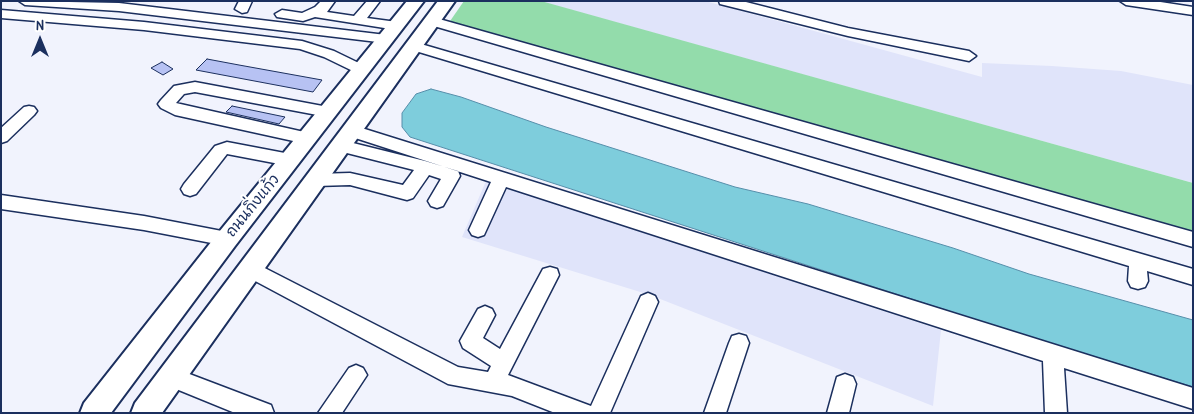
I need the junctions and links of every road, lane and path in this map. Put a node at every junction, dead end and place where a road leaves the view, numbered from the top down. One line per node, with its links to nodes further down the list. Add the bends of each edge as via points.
1 (25, 1): 14 (street, via 119,6)
2 (181, 1): 8 (street)
3 (374, 1): 12 (street)
4 (416, 1): 14 (main road, ถนนกิ่งแก้ว)
5 (446, 1): 13 (main road)
6 (725, 1): 16 (street, via 848,32)
7 (1126, 1): 10 (street)
8 (244, 5): 9 (street, via 303,17)
9 (324, 6): 12 (street, via 321,15)
10 (1193, 11)
11 (1, 14): 17 (street, via 144,26 302,45)
12 (358, 20): 14 (street)
13 (432, 21): 15 (main road); 36 (street)
14 (391, 32): 17 (main road, ถนนกิ่งแก้ว)
15 (414, 46): 24 (main road); 37 (street)
16 (969, 56)
17 (362, 70): 20 (main road, ถนนกิ่งแก้ว)
18 (299, 107): 20 (street); 21 (street); 21 (street, via 195,87 179,90 166,104 175,110)
19 (29, 111): 22 (street)
20 (328, 112): 23 (main road, ถนนกิ่งแก้ว)
21 (279, 132): 23 (street)
22 (1, 137)
23 (307, 138): 26 (main road, ถนนกิ่งแก้ว)
24 (346, 138): 25 (street); 28 (street); 30 (main road)
25 (368, 153): 27 (street); 29 (street)
26 (290, 160): 31 (street, via 227,148 221,150); 35 (main road, ถนนกิ่งแก้ว)
27 (425, 167): 29 (street, via 407,193); 33 (street, via 452,176)
28 (501, 178): 34 (street); 45 (street)
29 (350, 179): 30 (street)
30 (316, 180): 38 (main road)
31 (190, 189)
32 (1, 202): 35 (street)
33 (437, 202)
34 (478, 230)
35 (226, 239): 53 (main road, ถนนกิ่งแก้ว)
36 (1193, 240)
37 (1138, 261): 40 (street); 41 (street)
38 (251, 269): 48 (main road); 49 (street, via 455,377)
39 (550, 275): 46 (street)
40 (1193, 277)
41 (1138, 281)
42 (648, 302): 58 (street)
43 (484, 315): 46 (street, via 470,341)
44 (740, 343): 59 (street)
45 (1053, 354): 51 (street); 61 (street)
46 (504, 363): 49 (street)
47 (356, 375): 56 (street)
48 (171, 377): 52 (street); 54 (main road)
49 (494, 383): 57 (street, via 512,386)
50 (844, 384): 60 (street)
51 (1193, 399)
52 (234, 408): 55 (street)
53 (94, 413)
54 (145, 413)
55 (263, 413)
56 (329, 413)
57 (583, 413)
58 (599, 413)
59 (715, 413)
60 (838, 413)
61 (1056, 413)

